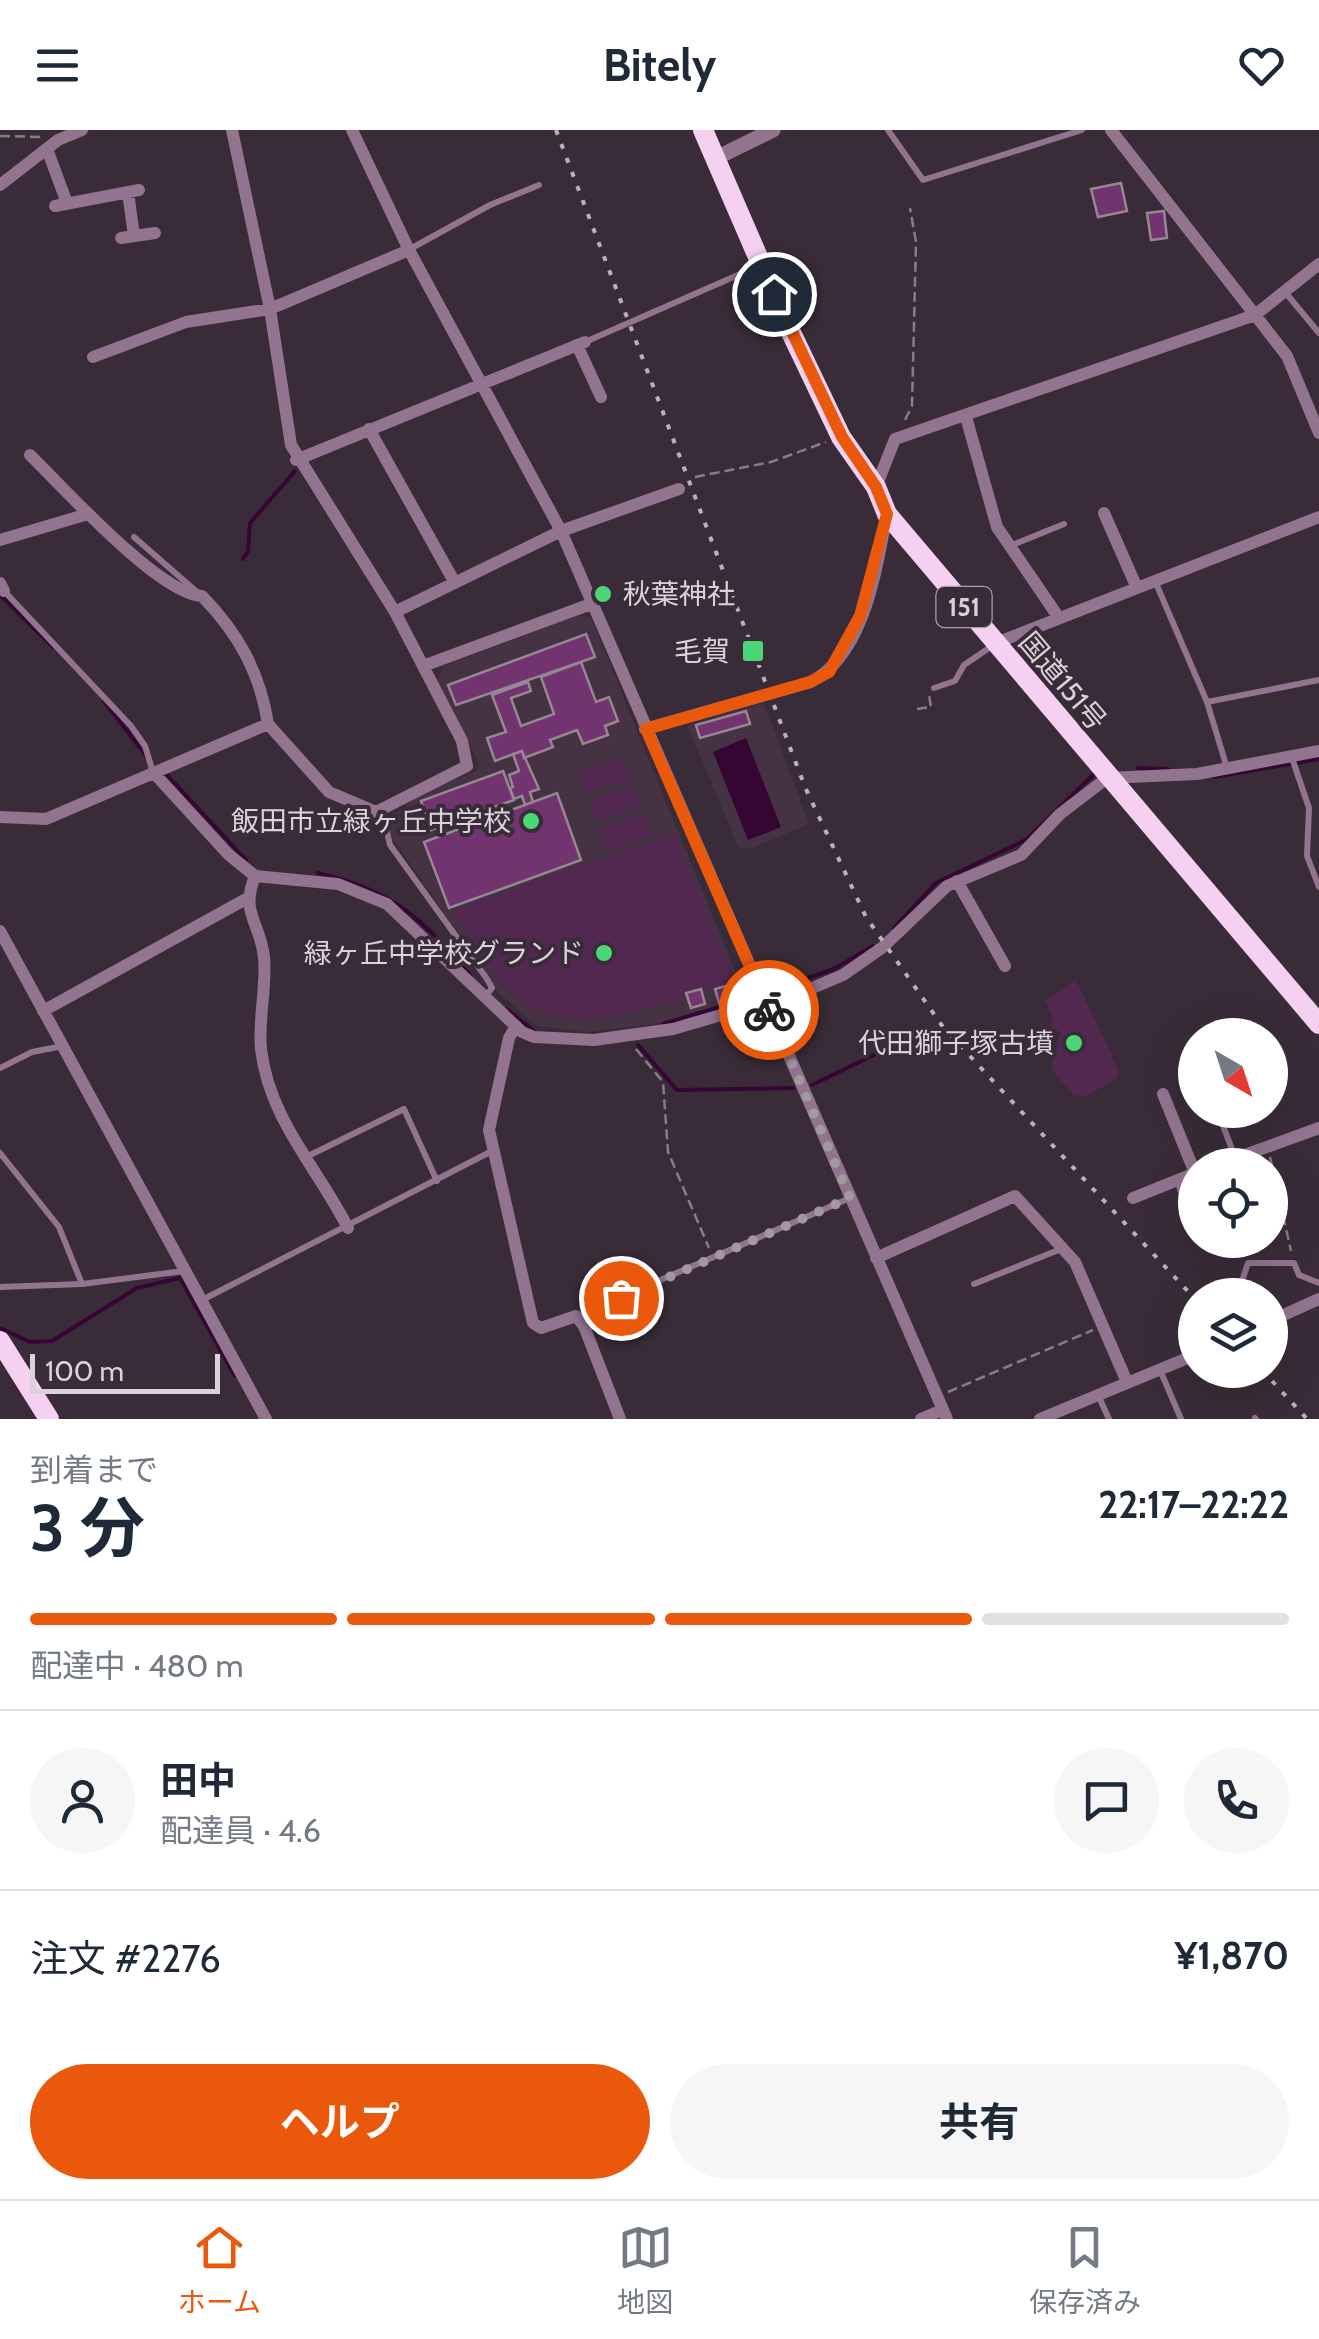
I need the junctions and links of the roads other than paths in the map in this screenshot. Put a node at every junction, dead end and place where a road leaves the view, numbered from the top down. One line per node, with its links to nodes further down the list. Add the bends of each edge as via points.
1 (81, 130): 9 (street)
2 (232, 130): 18 (street)
3 (352, 130): 14 (street)
4 (703, 130): 10 (highway, 国道151号 / 151)
5 (773, 130): 10 (street)
6 (888, 130): 7 (lane, via 923,180)
7 (1082, 130)
8 (1111, 130): 19 (street)
9 (53, 145): 11 (street); 13 (street, via 61,205 133,191 128,237)
10 (716, 158): 31 (highway, 国道151号 / 151, via 787,324 842,437)
11 (0, 185)
12 (539, 185): 14 (lane)
13 (155, 233)
14 (408, 250): 18 (street); 23 (street)
15 (1319, 264): 17 (street)
16 (754, 268): 21 (lane)
17 (1285, 291): 19 (street); 20 (lane)
18 (270, 309): 22 (street, via 186,322); 30 (street)
19 (1255, 315): 25 (street); 26 (street)
20 (1319, 334)
21 (581, 344): 23 (street); 24 (street)
22 (93, 357)
23 (481, 382): 27 (street); 38 (street)
24 (601, 398)
25 (1314, 407): 28 (street)
26 (966, 418): 31 (street, via 895,439); 41 (street)
27 (369, 429): 30 (street); 43 (street)
28 (1319, 432)
29 (30, 455): 34 (street)
30 (296, 460): 48 (street)
31 (876, 487): 35 (highway, 国道151号 / 151)
32 (679, 489): 38 (street)
33 (1104, 513): 45 (street)
34 (88, 514): 40 (street); 46 (street, via 184,595)
35 (887, 514): 50 (highway, 国道151号 / 151); 56 (street, via 860,616 829,672)
36 (1319, 517): 42 (street)
37 (1064, 524): 41 (lane)
38 (561, 530): 43 (street); 47 (street)
39 (134, 537): 46 (lane)
40 (0, 540)
41 (1008, 547): 49 (street)
42 (1155, 581): 45 (street); 54 (lane)
43 (455, 583): 48 (street)
44 (2, 587): 59 (lane, via 103,693 147,752)
45 (1137, 588): 49 (street)
46 (202, 596): 55 (street, via 252,661)
47 (591, 604): 51 (street); 56 (street)
48 (395, 612): 51 (street)
49 (1059, 618): 50 (street)
50 (996, 644): 53 (lane, via 964,665 955,681); 61 (highway, 国道151号 / 151)
51 (423, 666): 62 (street, via 462,741 467,766)
52 (1319, 680): 54 (lane)
53 (934, 688)
54 (1206, 702): 60 (lane)
55 (268, 724): 59 (street); 62 (street, via 328,792)
56 (646, 729): 71 (street)
57 (1319, 751): 58 (street)
58 (1293, 761): 60 (street); 66 (lane, via 1308,808 1307,856)
59 (150, 769): 63 (street, via 46,818); 64 (street)
60 (1227, 770): 61 (street)
61 (1106, 778): 65 (street, via 1021,855); 73 (highway, 国道151号 / 151)
62 (382, 811): 70 (lane, via 390,844)
63 (0, 817)
64 (255, 876): 67 (street); 70 (street, via 338,884 375,898)
65 (956, 881): 69 (street); 71 (street, via 843,976)
66 (1319, 887)
67 (246, 900): 72 (street); 83 (street, via 264,956 260,1046 266,1081)
68 (0, 931): 72 (street)
69 (1006, 966)
70 (488, 994): 74 (street)
71 (764, 1000): 74 (street, via 674,1029 626,1036 563,1040 534,1037); 86 (street)
72 (43, 1010): 75 (street)
73 (1319, 1024)
74 (516, 1026): 81 (street, via 492,1103)
75 (62, 1046): 76 (lane); 91 (street)
76 (0, 1068)
77 (1163, 1094): 79 (street)
78 (1319, 1128): 80 (street)
79 (1185, 1148)
80 (1264, 1148)
81 (492, 1152): 84 (lane); 100 (street, via 533,1323 542,1328)
82 (0, 1154): 94 (lane, via 59,1227)
83 (305, 1158): 84 (lane, via 404,1109); 88 (street)
84 (438, 1180): 88 (lane)
85 (1178, 1181): 87 (street)
86 (850, 1198): 90 (street); 100 (lane)
87 (1133, 1198)
88 (348, 1228): 97 (lane)
89 (1062, 1248): 90 (street, via 1014,1196); 95 (lane); 104 (street, via 1075,1262)
90 (876, 1258): 106 (street)
91 (186, 1270): 94 (lane); 97 (street)
92 (1243, 1278): 93 (lane, via 1248,1263 1294,1263 1300,1275)
93 (1319, 1283)
94 (82, 1284): 96 (lane)
95 (974, 1284)
96 (0, 1287)
97 (201, 1300): 109 (street)
98 (1319, 1300): 99 (street)
99 (1288, 1313)
100 (576, 1316): 110 (street)
101 (1, 1345): 108 (highway)
102 (1178, 1362): 103 (street)
103 (1160, 1369): 104 (street); 114 (lane)
104 (1128, 1382): 105 (street)
105 (1098, 1396): 107 (street); 113 (lane)
106 (942, 1408): 111 (street)
107 (1068, 1414): 112 (street)
108 (49, 1419)
109 (266, 1419)
110 (620, 1419)
111 (921, 1419)
112 (1040, 1419)
113 (1109, 1419)
114 (1181, 1419)

